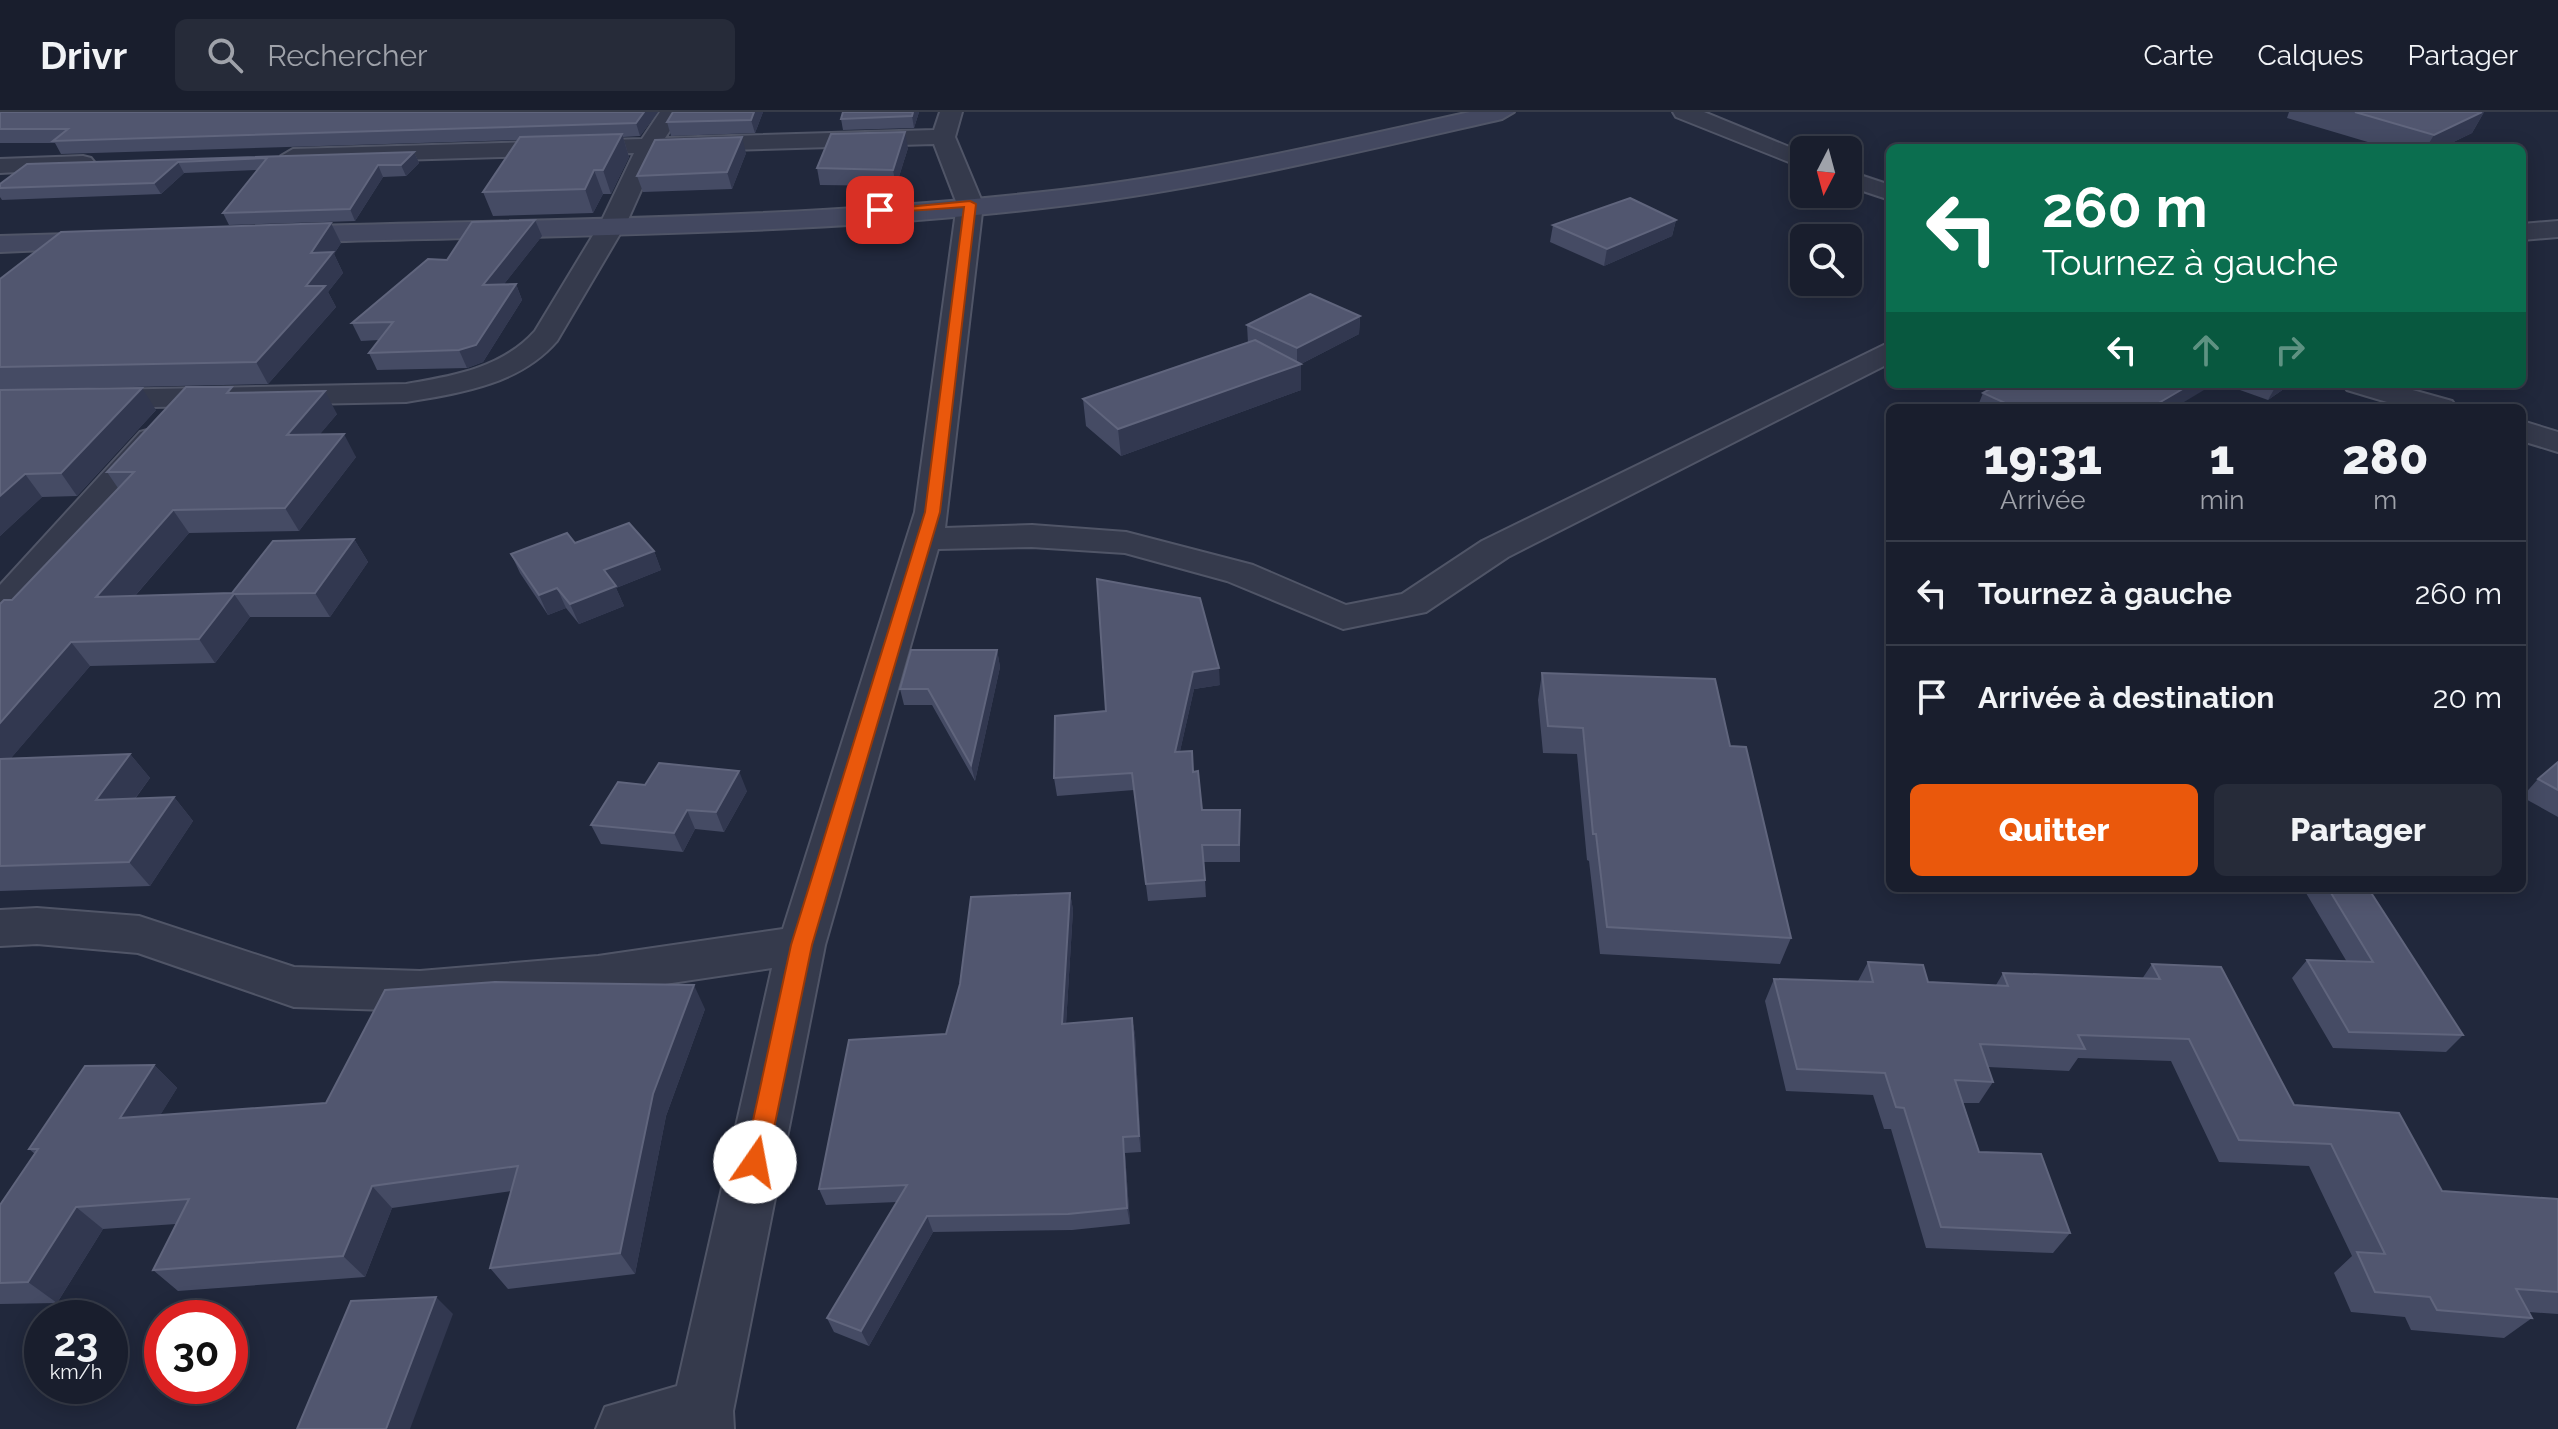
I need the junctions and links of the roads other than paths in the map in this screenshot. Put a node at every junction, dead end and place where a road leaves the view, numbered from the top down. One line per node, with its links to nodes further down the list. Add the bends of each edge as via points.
1 (671, 112): 6 (street)
2 (951, 112): 5 (street)
3 (1502, 112): 13 (main road, via 1164,182)
4 (1684, 112): 7 (street)
5 (943, 137): 6 (street); 13 (street)
6 (650, 144): 8 (street); 14 (street)
7 (1790, 155)
8 (269, 157)
9 (111, 162): 10 (street)
10 (0, 166)
11 (1862, 183): 12 (street)
12 (1886, 192)
13 (970, 204): 14 (main road); 29 (street, via 932,512)
14 (614, 222): 17 (main road); 24 (street, via 547,335 532,352 503,369 406,393)
15 (2558, 229): 16 (street)
16 (2526, 232)
17 (252, 236)
18 (127, 240): 19 (main road)
19 (64, 242): 20 (main road); 21 (street)
20 (0, 244)
21 (32, 269)
22 (1886, 353): 29 (street, via 1495,549 1413,604 1343,617 1240,573 1126,543 1032,536)
23 (2372, 388): 26 (street)
24 (190, 396): 25 (street); 30 (street)
25 (0, 401)
26 (2427, 404)
27 (2526, 432): 28 (street)
28 (2558, 442)
29 (924, 539): 32 (street)
30 (0, 608)
31 (0, 928): 32 (street, via 139,935 294,987 420,991 598,975)
32 (801, 945): 33 (street)
33 (702, 1420): 34 (street)
34 (627, 1429)

